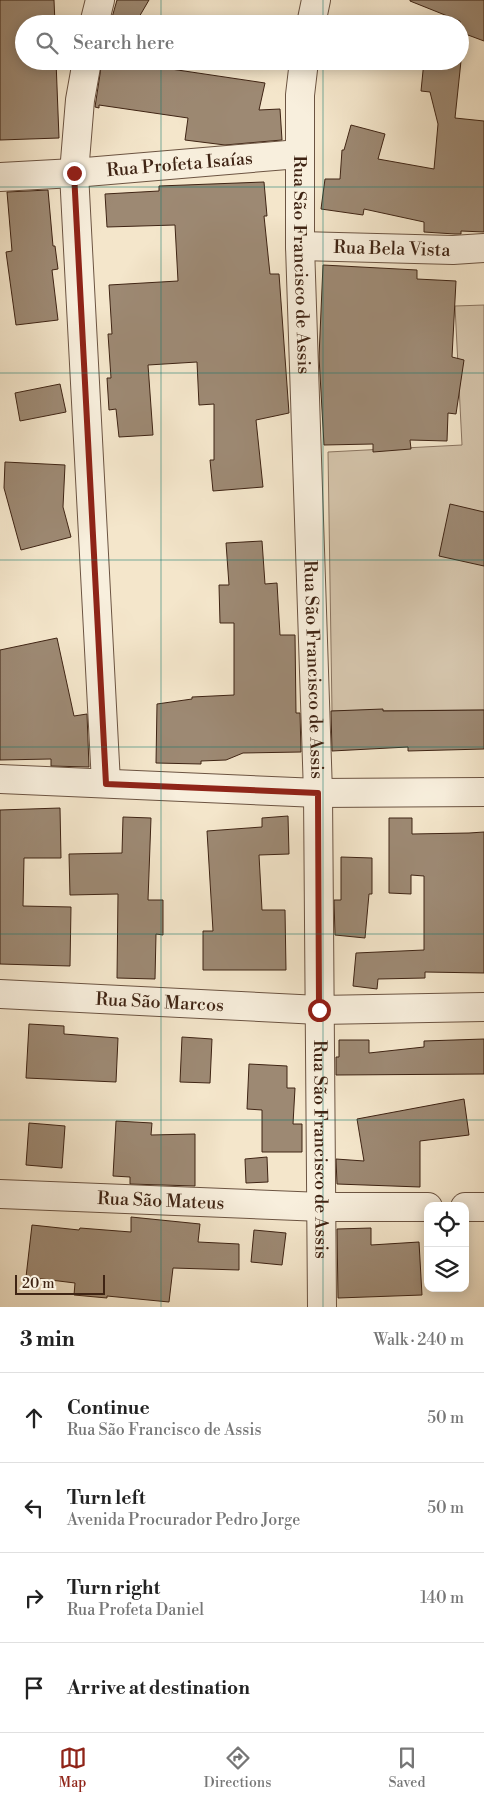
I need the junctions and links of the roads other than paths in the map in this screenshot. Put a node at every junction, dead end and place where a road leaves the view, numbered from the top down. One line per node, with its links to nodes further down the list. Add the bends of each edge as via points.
1 (100, 0): 3 (street)
2 (316, 0): 4 (street)
3 (96, 15)
4 (313, 15)
5 (85, 70): 8 (street)
6 (303, 70): 7 (street, Rua São Francisco de Assis)
7 (299, 154): 8 (street, Rua Profeta Isaías); 10 (street, Rua São Francisco de Assis)
8 (74, 173): 9 (street, Rua Profeta Isaías); 13 (street)
9 (0, 177)
10 (300, 246): 11 (street, Rua Bela Vista); 15 (street, Rua São Francisco de Assis)
11 (484, 248)
12 (0, 779): 13 (street)
13 (106, 784): 15 (street)
14 (484, 792): 15 (street)
15 (318, 793): 18 (street, Rua São Francisco de Assis)
16 (0, 994): 18 (street, Rua São Marcos)
17 (484, 1007): 18 (street, Rua São Marcos)
18 (319, 1010): 20 (street, Rua São Francisco de Assis)
19 (0, 1194): 20 (street, Rua São Mateus)
20 (322, 1207): 21 (street, Rua São Mateus); 24 (street, Rua São Francisco de Assis)
21 (424, 1207)
22 (469, 1207): 23 (street)
23 (484, 1207)
24 (322, 1307)

